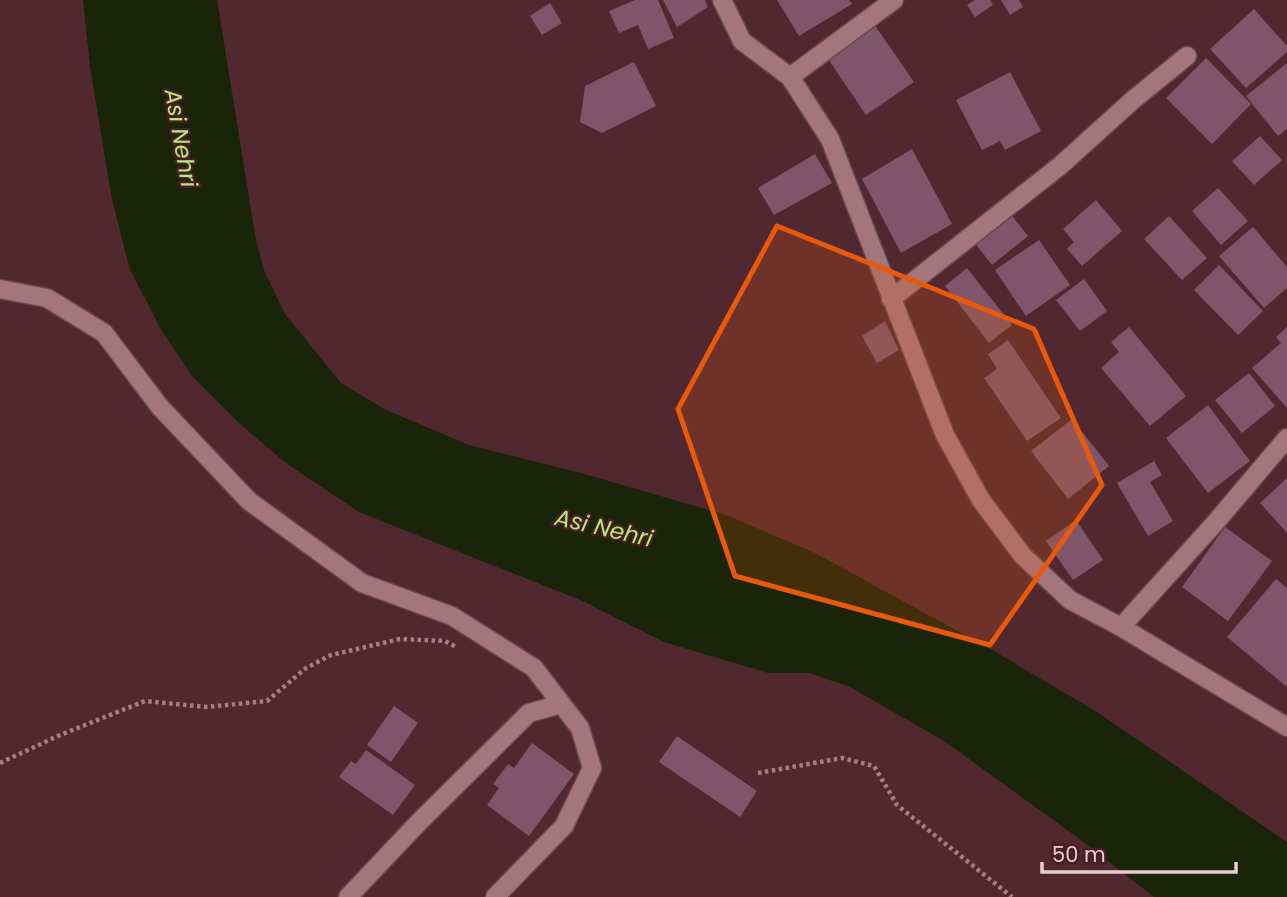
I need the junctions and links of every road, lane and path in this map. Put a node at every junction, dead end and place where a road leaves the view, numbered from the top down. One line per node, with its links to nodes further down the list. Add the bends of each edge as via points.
1 (722, 0): 4 (street, via 742,41)
2 (894, 0): 4 (street)
3 (1187, 56): 6 (street, via 1061,165)
4 (790, 77): 6 (street, via 830,139)
5 (0, 289): 10 (street, via 47,298 104,333 160,407 249,501 362,583 452,616 534,668)
6 (891, 299): 8 (street, via 945,435 981,500 1023,556 1070,600)
7 (1287, 438): 8 (street)
8 (1121, 626): 11 (street)
9 (457, 647): 12 (path, via 400,639 331,655 306,668 267,701 206,707 145,701)
10 (561, 704): 14 (street, via 529,713); 15 (street, via 580,728 592,768 564,826)
11 (1287, 727)
12 (0, 764)
13 (758, 773): 16 (path, via 842,758 874,765 897,805)
14 (348, 897)
15 (495, 897)
16 (1012, 897)

